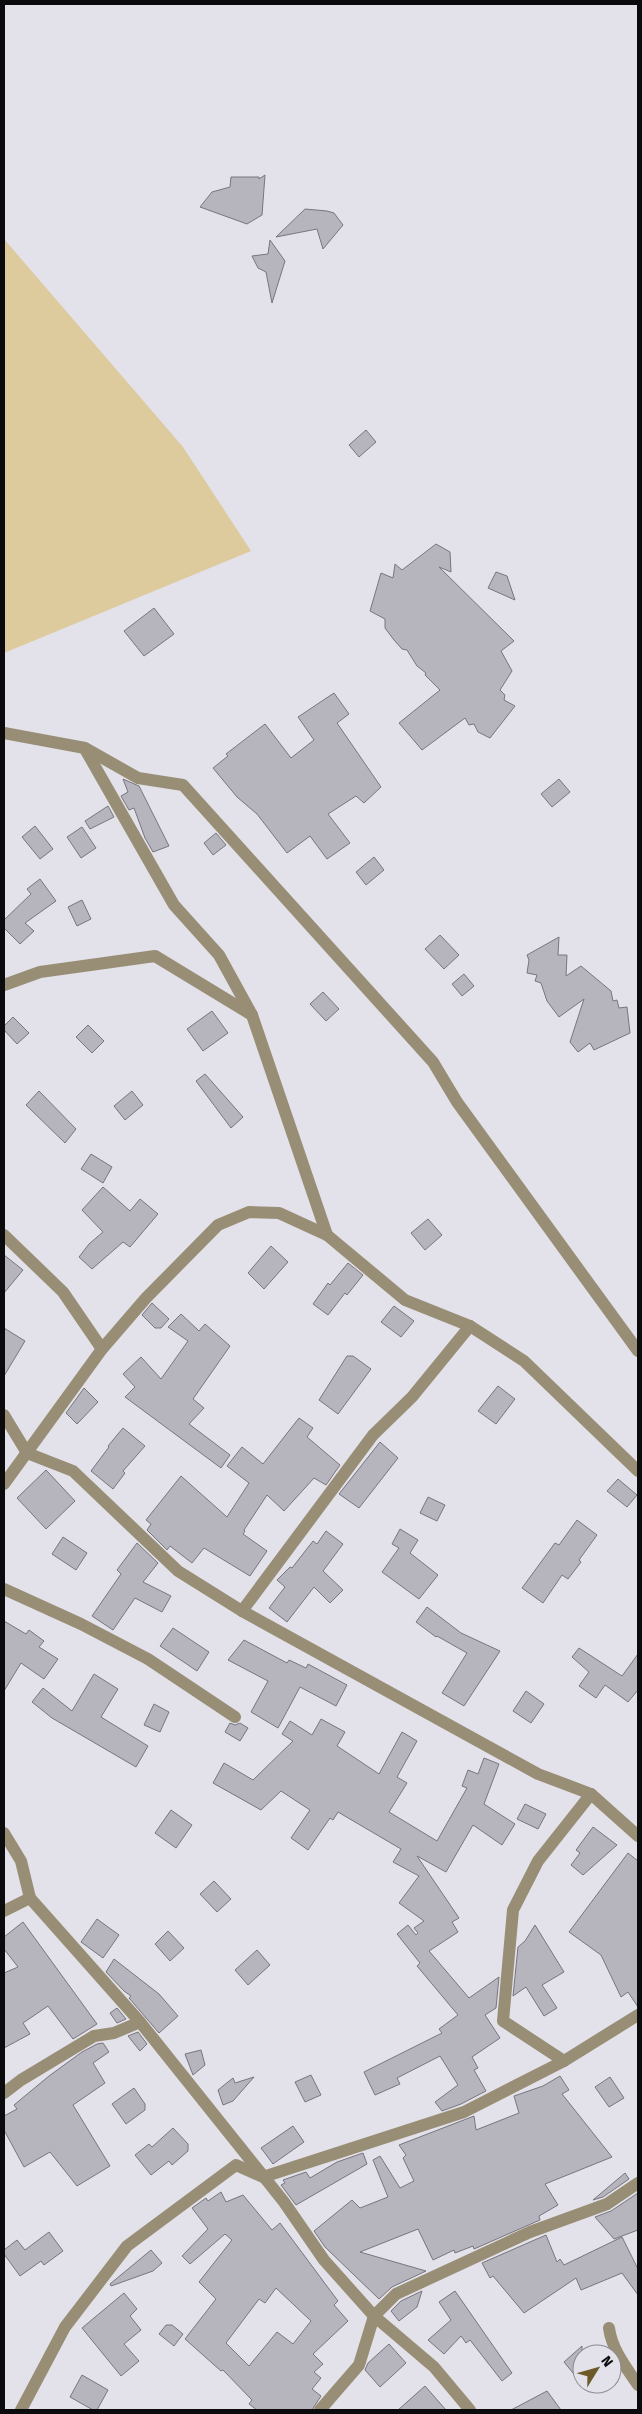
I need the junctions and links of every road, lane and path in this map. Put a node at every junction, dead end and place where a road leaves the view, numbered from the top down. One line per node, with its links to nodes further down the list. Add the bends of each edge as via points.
1 (4, 733): 2 (street)
2 (85, 748): 4 (street, via 174,905 219,955); 9 (street, via 138,778 183,785 433,1062 458,1102)
3 (4, 985): 4 (street, via 40,972 155,956)
4 (252, 1014): 6 (street)
5 (4, 1235): 8 (street, via 63,1292)
6 (327, 1235): 7 (street, via 405,1300); 8 (street, via 279,1214 249,1212 218,1225 146,1298)
7 (470, 1326): 12 (street, via 524,1361); 15 (street, via 412,1397 373,1436)
8 (102, 1349): 11 (street)
9 (638, 1351)
10 (4, 1415): 11 (street)
11 (27, 1453): 13 (street); 15 (street, via 74,1471 178,1570)
12 (638, 1471)
13 (4, 1484)
14 (4, 1589): 16 (street, via 148,1659)
15 (242, 1611): 17 (street, via 538,1774)
16 (235, 1717)
17 (591, 1794): 19 (street); 24 (street, via 538,1861 513,1910 503,2021)
18 (4, 1833): 20 (street, via 21,1861)
19 (638, 1836)
20 (30, 1898): 21 (street); 23 (street)
21 (4, 1911)
22 (638, 2015): 24 (street)
23 (140, 2022): 25 (street, via 94,2036); 26 (street)
24 (564, 2061): 26 (street, via 464,2112)
25 (4, 2093)
26 (263, 2177): 28 (street, via 324,2260); 31 (street, via 236,2165 128,2246 65,2327)
27 (638, 2183): 28 (street, via 607,2204 530,2232 396,2294)
28 (374, 2316): 32 (street, via 359,2365); 33 (street, via 434,2367)
29 (609, 2328): 30 (street, via 616,2352)
30 (638, 2385)
31 (21, 2410)
32 (320, 2410)
33 (470, 2410)

